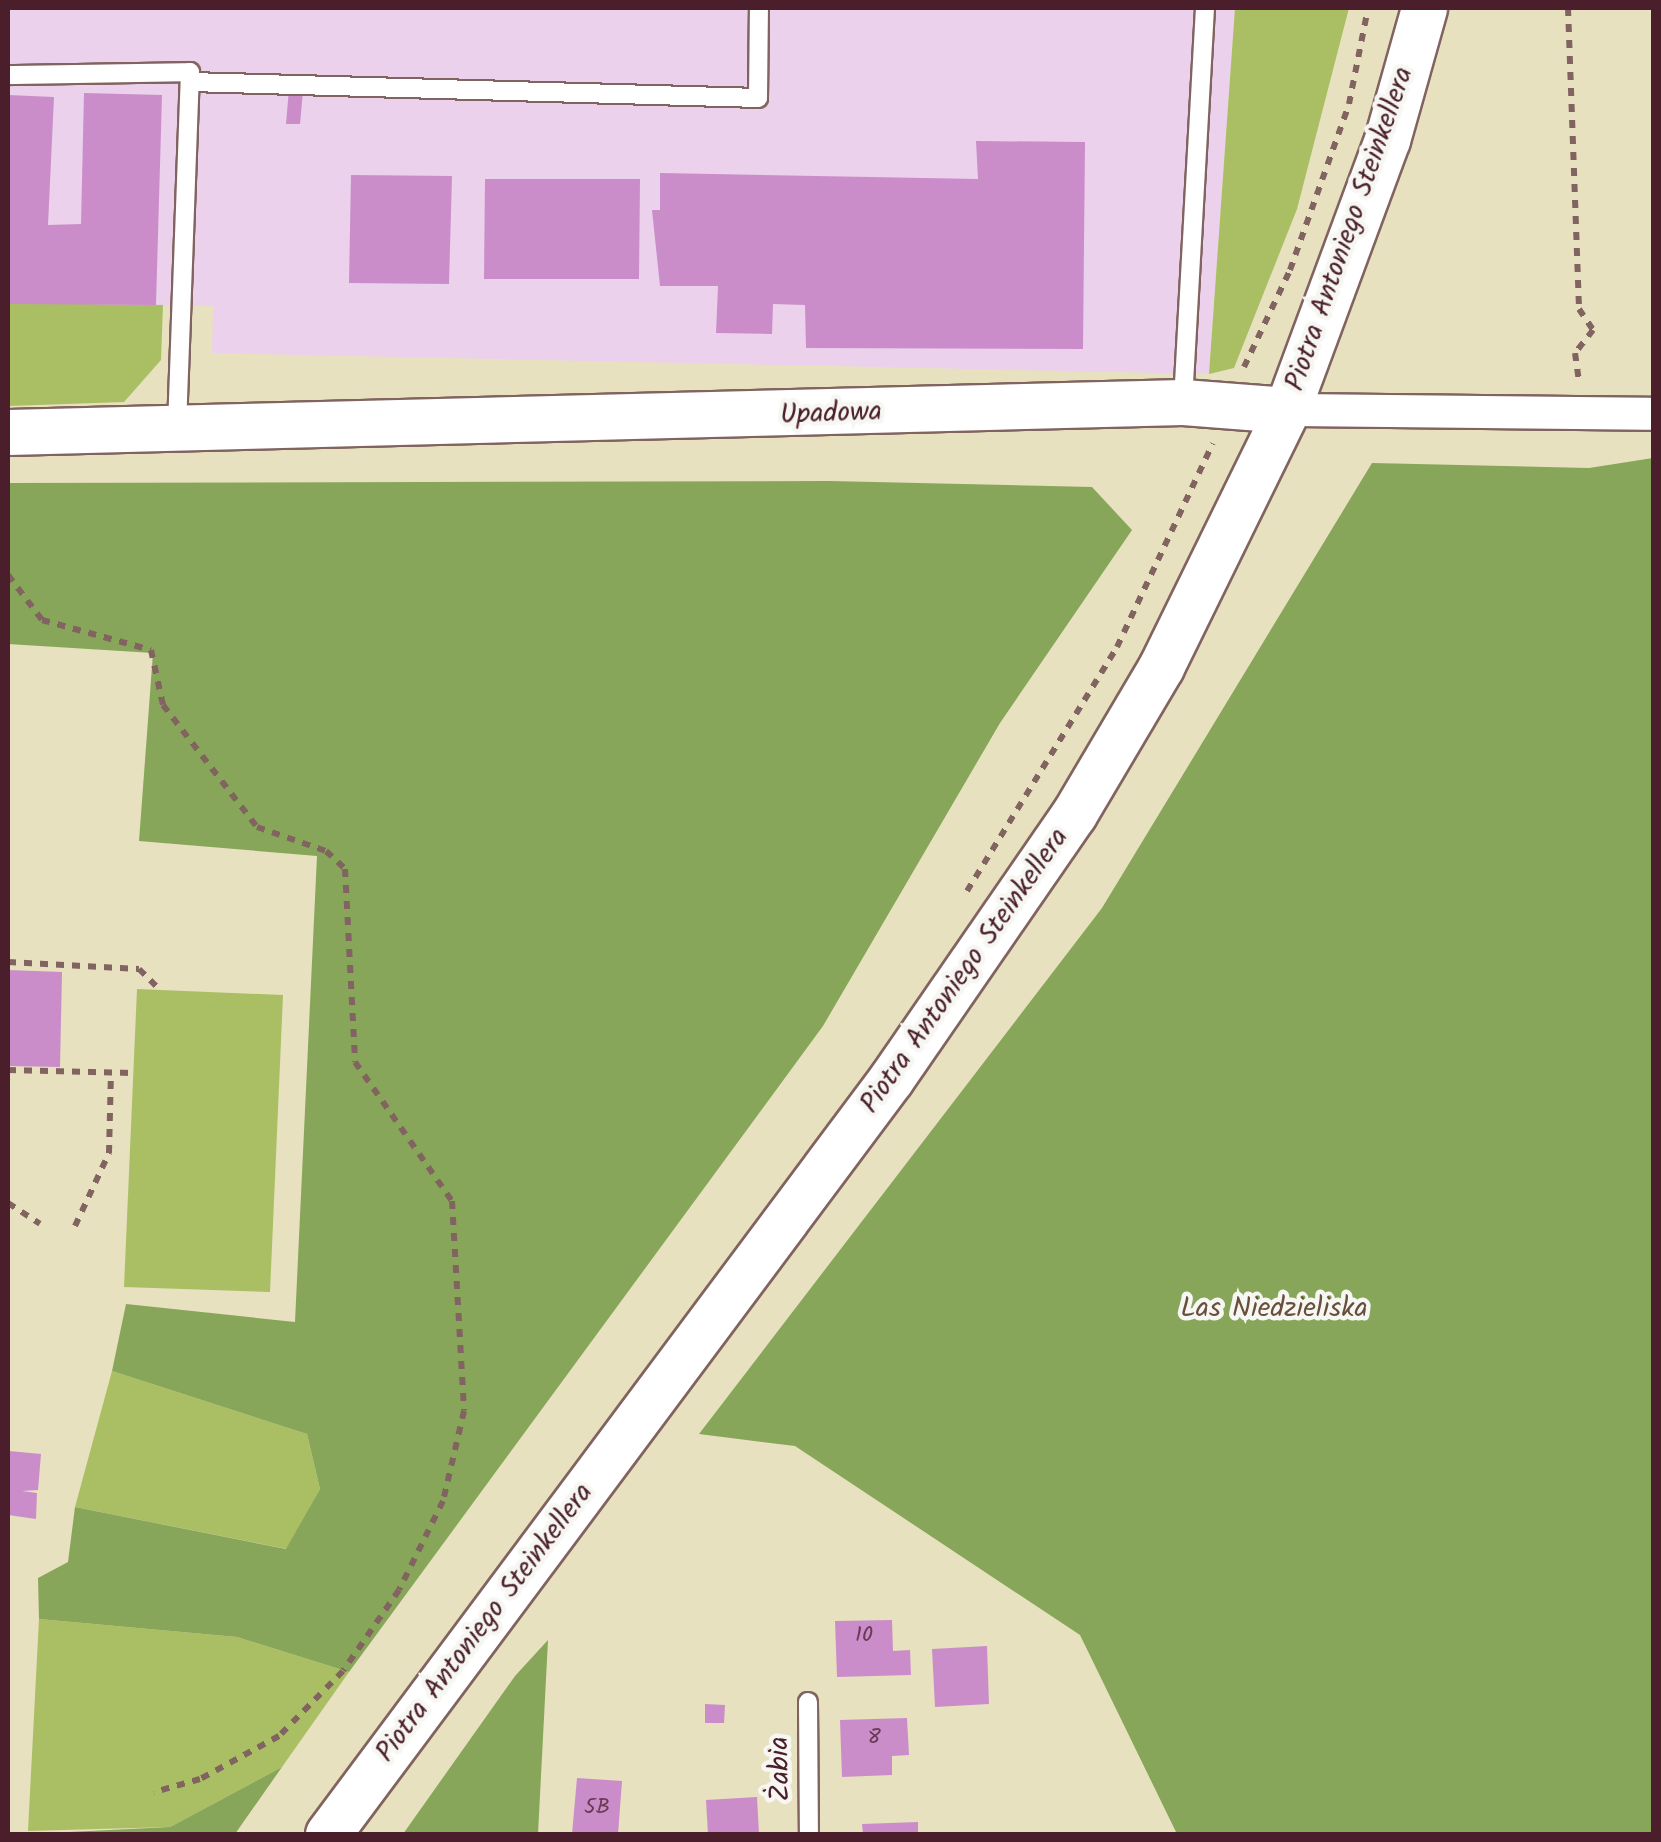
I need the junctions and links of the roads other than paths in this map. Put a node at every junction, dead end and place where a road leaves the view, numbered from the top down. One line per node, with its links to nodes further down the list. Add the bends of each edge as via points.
1 (759, 8): 5 (lane, via 758,98)
2 (1204, 8): 6 (lane)
3 (1424, 8): 7 (street, Piotra Antoniego Steinkellera, via 1381,158)
4 (8, 75): 5 (lane, via 190,72)
5 (190, 82): 9 (lane)
6 (1204, 404): 7 (street, Upadowa); 9 (street, Upadowa)
7 (1287, 410): 8 (street, Upadowa); 12 (street, Piotra Antoniego Steinkellera, via 1161,667 992,938)
8 (1654, 414)
9 (176, 430): 10 (street, Upadowa)
10 (8, 432)
11 (808, 1702): 13 (lane, Żabia)
12 (328, 1834)
13 (810, 1834)

